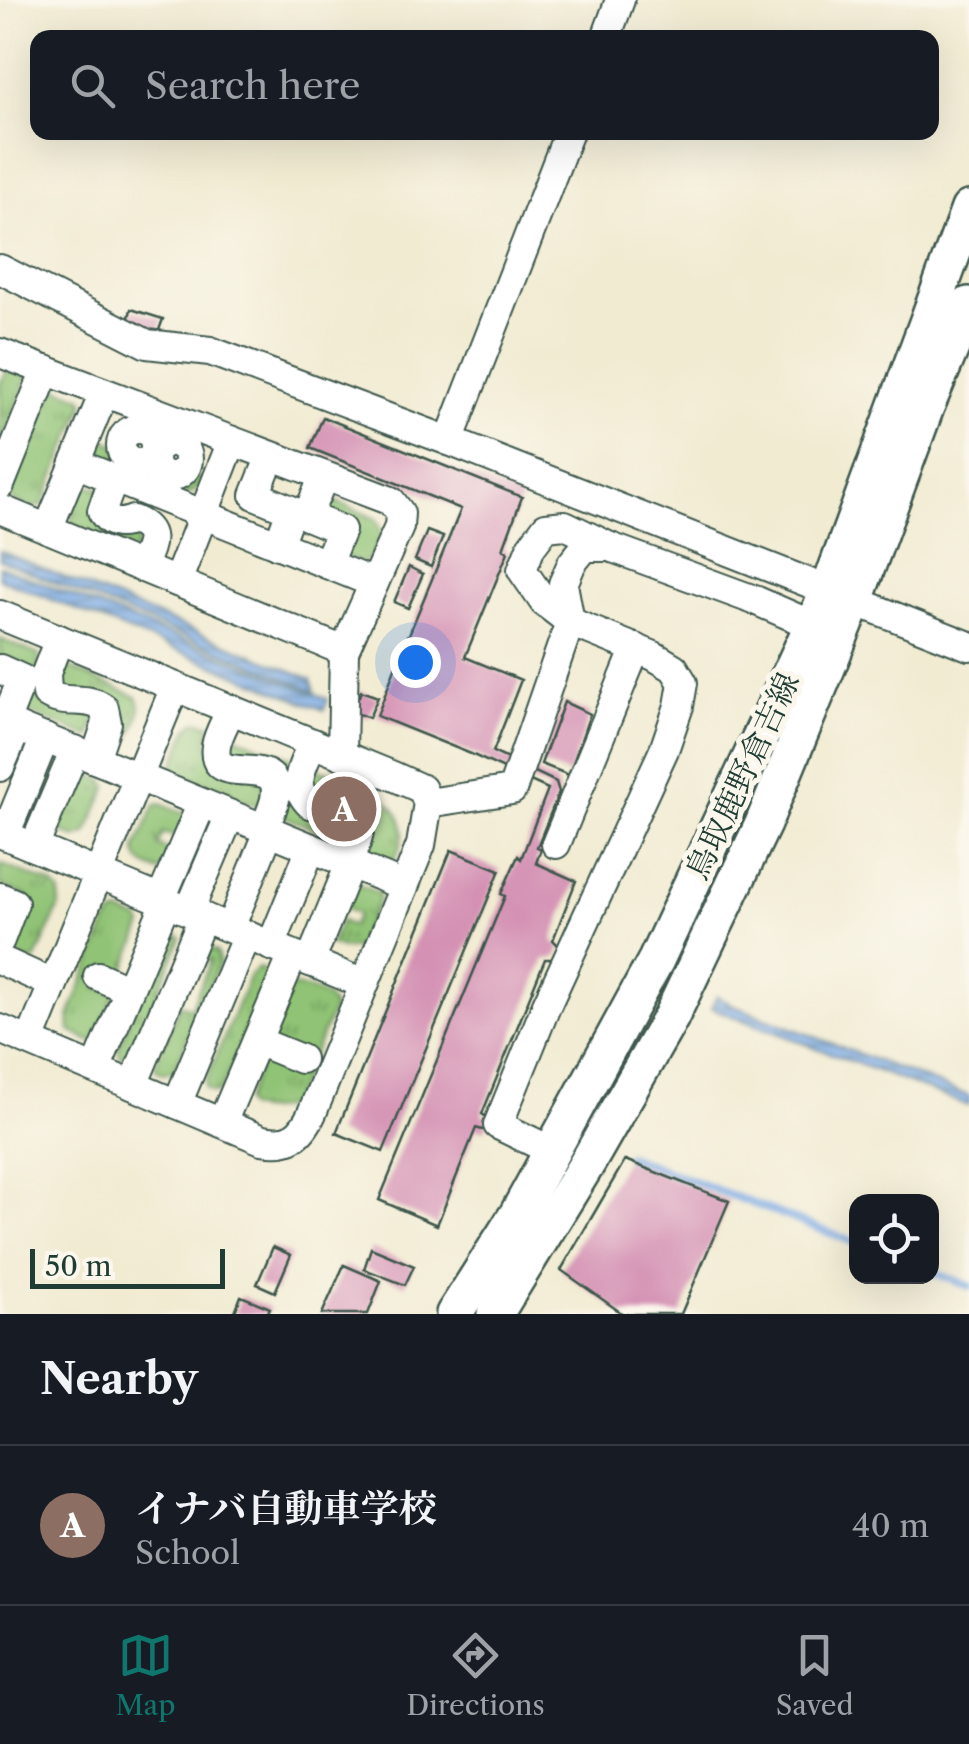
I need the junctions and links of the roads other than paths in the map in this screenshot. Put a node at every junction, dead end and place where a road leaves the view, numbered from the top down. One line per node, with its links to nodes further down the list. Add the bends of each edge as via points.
1 (620, 0): 2 (street)
2 (609, 30)
3 (566, 140): 12 (street)
4 (969, 209): 28 (main road, 鳥取鹿野倉吉線)
5 (0, 269): 12 (street, via 146,344 210,351)
6 (969, 304): 28 (main road, 鳥取鹿野倉吉線)
7 (0, 353): 8 (street)
8 (46, 370): 9 (street); 18 (street)
9 (104, 392): 10 (street); 11 (street)
10 (90, 427): 14 (street); 17 (street, via 122,440 122,452 133,463 155,453 162,474 174,476 187,466)
11 (232, 441): 13 (street); 17 (street)
12 (449, 441): 28 (street)
13 (271, 456): 15 (street); 22 (street, via 255,495 292,510)
14 (75, 463): 16 (street); 21 (street)
15 (324, 476): 24 (street, via 308,516 341,530); 27 (street, via 391,501 400,513)
16 (113, 478): 20 (street); 25 (street, via 102,511 116,524 134,520 146,526 151,540)
17 (218, 478): 20 (street)
18 (0, 485)
19 (0, 509): 21 (street)
20 (203, 515): 22 (street); 26 (street)
21 (48, 529): 25 (street)
22 (278, 545): 24 (street)
23 (610, 547): 30 (street, via 585,547 572,563 563,584); 30 (street, via 565,525 546,528 531,547 522,570 544,602); 31 (street)
24 (327, 564): 27 (street)
25 (141, 567): 26 (street)
26 (177, 582): 35 (street)
27 (374, 583): 35 (street)
28 (841, 596): 31 (main road, 鳥取鹿野倉吉線); 33 (street); 76 (main road, 鳥取鹿野倉吉線, via 763,824 671,1017)
29 (0, 615): 32 (street)
30 (570, 622): 34 (street); 47 (street, via 512,790)
31 (812, 625): 74 (main road, 鳥取鹿野倉吉線, via 656,960)
32 (58, 639): 37 (street); 42 (street, via 46,672 47,694 104,708 107,724)
33 (969, 646)
34 (636, 648): 51 (street); 74 (street, via 674,668 683,683 680,706 498,1125)
35 (344, 650): 43 (street)
36 (0, 670): 39 (street, via 22,679)
37 (175, 686): 38 (street); 45 (street)
38 (231, 710): 41 (street); 49 (street, via 218,762 271,778 276,794)
39 (7, 723): 40 (street); 44 (street)
40 (46, 738): 42 (street); 50 (street)
41 (312, 742): 43 (street); 54 (street, via 300,792 310,804 344,806 358,815)
42 (85, 754): 45 (street); 52 (street)
43 (342, 755): 47 (street, via 422,789)
44 (0, 768)
45 (138, 776): 46 (street); 55 (street)
46 (202, 803): 48 (street); 59 (street, via 174,844)
47 (428, 803): 56 (street)
48 (230, 815): 49 (street); 57 (street)
49 (267, 830): 53 (street); 57 (street)
50 (3, 834): 52 (street)
51 (556, 844)
52 (34, 847): 55 (street)
53 (311, 848): 54 (street); 57 (street)
54 (350, 864): 56 (street); 57 (street)
55 (98, 874): 59 (street); 63 (street)
56 (404, 886): 64 (street)
57 (281, 889): 59 (street); 59 (street); 59 (street); 59 (street)
58 (0, 897): 60 (street, via 14,903)
59 (230, 928): 64 (street); 65 (street); 67 (street); 71 (street); 72 (street)
60 (0, 940)
61 (0, 960): 63 (street)
62 (98, 976): 65 (street)
63 (53, 984): 68 (street)
64 (364, 984): 73 (street, via 305,1127 279,1143)
65 (129, 990): 70 (street)
66 (0, 1029): 68 (street)
67 (257, 1041): 69 (street); 73 (street)
68 (30, 1042): 70 (street)
69 (301, 1059)
70 (96, 1070): 71 (street)
71 (133, 1085): 72 (street)
72 (177, 1104): 73 (street)
73 (222, 1123)
74 (552, 1151): 75 (main road, 鳥取鹿野倉吉線)
75 (454, 1314)
76 (495, 1314)

